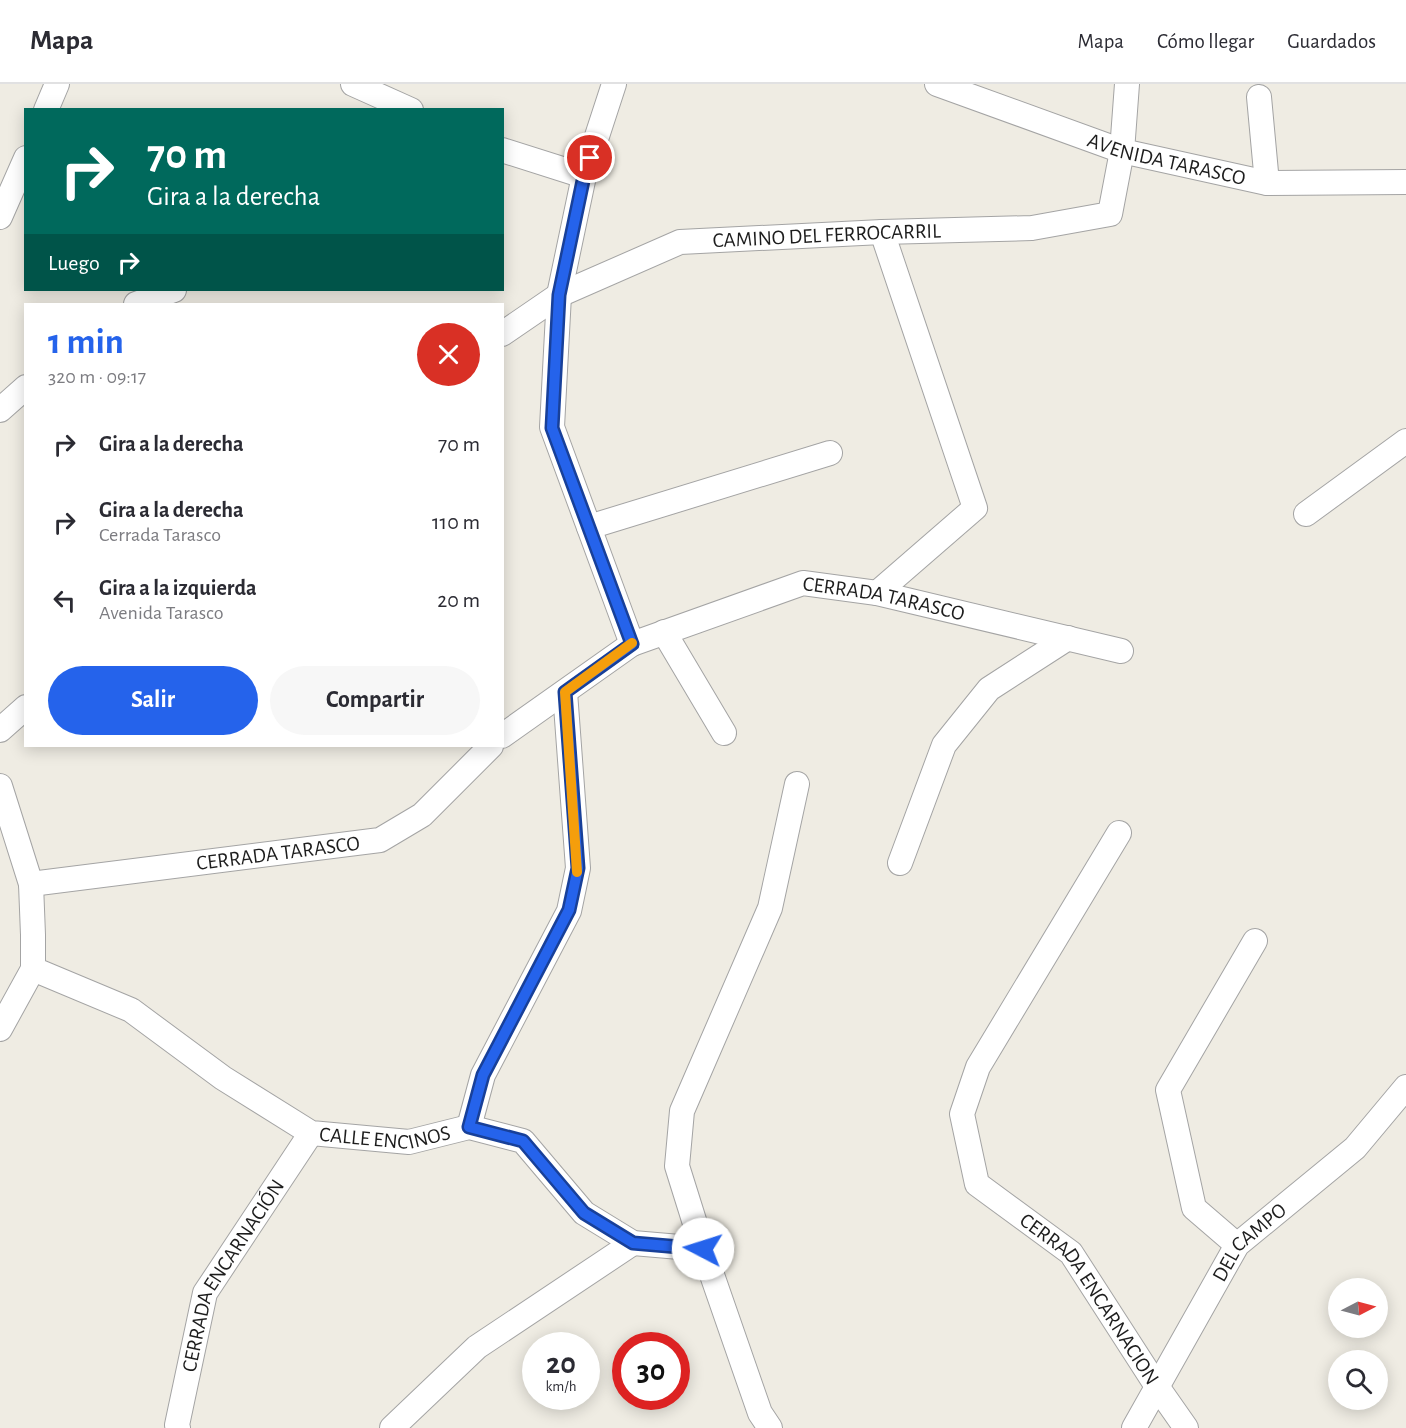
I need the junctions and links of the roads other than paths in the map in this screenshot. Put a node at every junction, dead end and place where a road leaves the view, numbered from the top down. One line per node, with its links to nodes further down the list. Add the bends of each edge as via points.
1 (57, 84): 7 (street)
2 (353, 84): 8 (street)
3 (614, 84): 12 (street)
4 (937, 84): 9 (street, AVENIDA TARASCO)
5 (1127, 84): 9 (street)
6 (1259, 97): 14 (street)
7 (47, 108)
8 (407, 108)
9 (1122, 151): 14 (street, AVENIDA TARASCO); 16 (street, CAMINO DEL FERROCARRIL, via 1110,214 1032,228)
10 (506, 155): 12 (street)
11 (24, 163): 15 (street)
12 (584, 176): 18 (street)
13 (1406, 182): 14 (street, AVENIDA TARASCO)
14 (1267, 183)
15 (0, 217)
16 (882, 232): 18 (street, CAMINO DEL FERROCARRIL, via 680,242); 27 (street, via 975,508)
17 (171, 291): 19 (street)
18 (559, 295): 20 (street, CAMINO DEL FERROCARRIL); 26 (street, via 552,428)
19 (139, 303)
20 (504, 333)
21 (24, 389): 22 (street)
22 (0, 410)
23 (1406, 441): 25 (street)
24 (830, 453): 26 (street)
25 (1306, 514)
26 (589, 527): 30 (street)
27 (877, 593): 28 (street, CERRADA TARASCO, via 803,582); 29 (street, CERRADA TARASCO)
28 (664, 632): 30 (street, CERRADA TARASCO); 35 (street)
29 (1068, 638): 31 (street, CERRADA TARASCO); 41 (street, via 989,689 944,745)
30 (632, 644): 32 (street, CERRADA TARASCO)
31 (1121, 651)
32 (565, 692): 36 (street, CERRADA TARASCO); 47 (street, via 578,868 569,910 483,1075)
33 (24, 709): 34 (street)
34 (0, 730)
35 (724, 733)
36 (504, 734)
37 (490, 747): 42 (street, CERRADA TARASCO, via 422,815 380,840)
38 (796, 784): 51 (street, via 770,908 682,1111 677,1166)
39 (0, 786): 42 (street)
40 (1119, 833): 52 (street, CERRADA ENCARNACION, via 978,1067 962,1114 977,1184 1071,1253)
41 (900, 863)
42 (31, 884): 44 (street)
43 (1256, 941): 50 (street, via 1168,1090 1194,1208)
44 (33, 969): 45 (street); 48 (street, CALLE ENCINOS, via 131,1010 223,1078)
45 (0, 1029)
46 (1406, 1087): 50 (street, DEL CAMPO, via 1355,1148)
47 (469, 1127): 48 (street, CALLE ENCINOS, via 409,1142); 49 (street, CALLE ENCINOS, via 523,1141 584,1213)
48 (311, 1133): 53 (street, CERRADA ENCARNACIÓN, via 206,1293)
49 (633, 1243): 51 (street, CALLE ENCINOS); 54 (street, via 477,1347)
50 (1237, 1245): 52 (street, DEL CAMPO)
51 (703, 1249): 55 (street, via 760,1413)
52 (1158, 1388): 56 (street, DEL CAMPO); 57 (street, CERRADA ENCARNACION)
53 (178, 1428)
54 (392, 1428)
55 (770, 1428)
56 (1134, 1428)
57 (1186, 1428)

